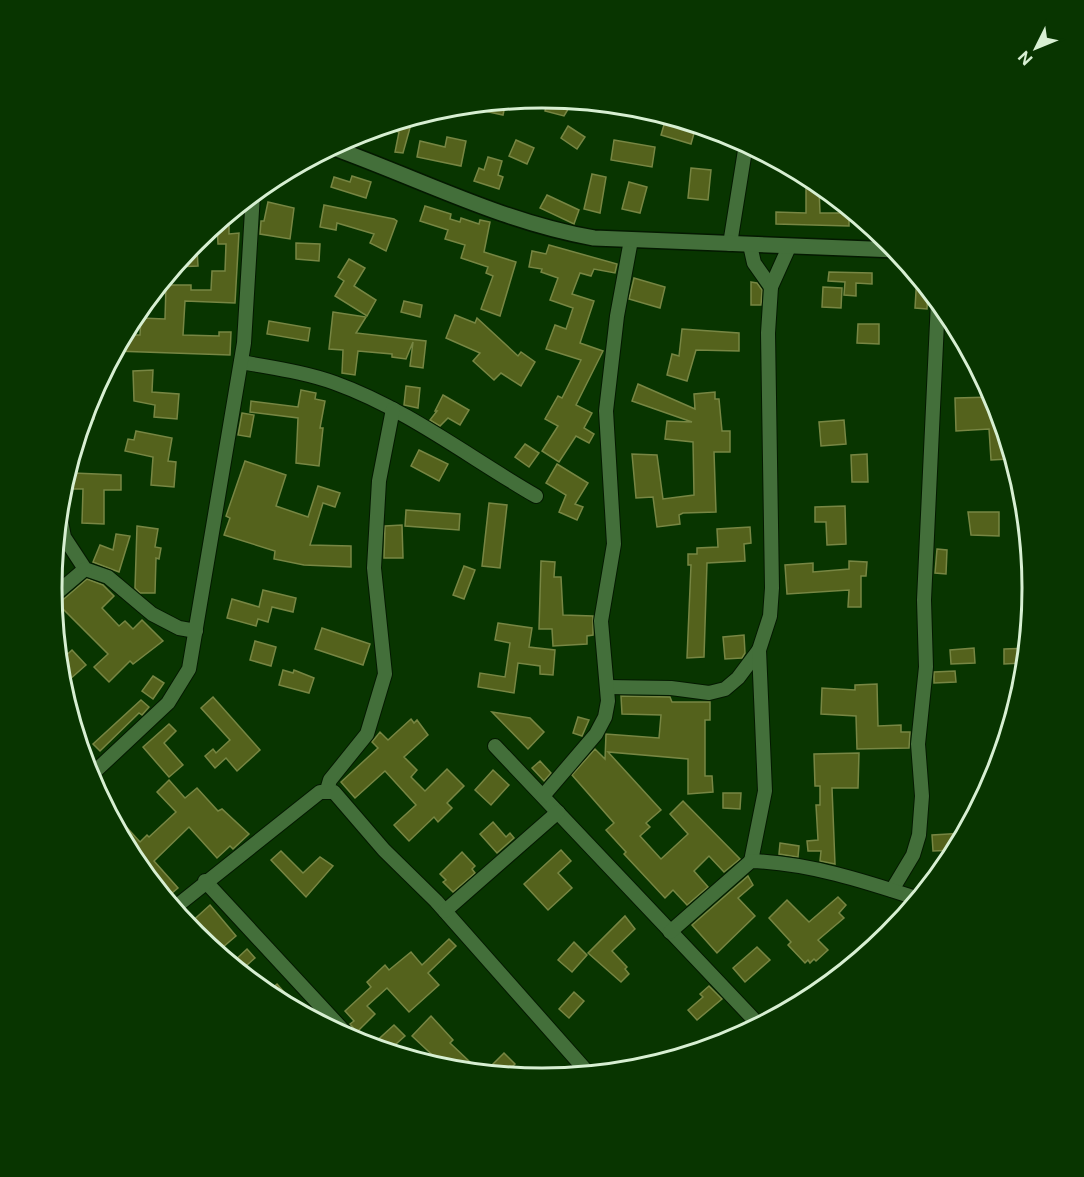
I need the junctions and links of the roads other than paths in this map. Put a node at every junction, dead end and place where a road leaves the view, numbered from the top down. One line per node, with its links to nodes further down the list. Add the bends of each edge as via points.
1 (343, 152): 4 (street, via 524,222 594,238)
2 (745, 153): 5 (street)
3 (251, 205): 11 (street)
4 (631, 240): 5 (street); 19 (street, via 606,411 614,544 602,621)
5 (730, 244): 6 (street)
6 (750, 245): 7 (street); 9 (street, via 754,263)
7 (789, 247): 8 (street); 9 (street)
8 (883, 250)
9 (771, 288): 18 (street, via 768,333 772,588 770,616)
10 (937, 316): 27 (street, via 924,588 926,668 918,744 922,796 919,835 913,855)
11 (241, 362): 12 (street, via 335,383); 17 (street)
12 (393, 409): 13 (street); 22 (street, via 379,481 374,568 384,682 367,734 330,780)
13 (536, 496)
14 (65, 538): 15 (street)
15 (85, 569): 16 (street); 17 (street, via 108,577 152,614 179,628)
16 (62, 589)
17 (196, 631): 21 (street, via 189,669 168,703)
18 (759, 650): 19 (street, via 732,683 709,693); 25 (street, via 765,791)
19 (607, 687): 23 (street, via 605,717 596,734)
20 (495, 746): 23 (street)
21 (97, 769)
22 (327, 790): 26 (street); 30 (street, via 342,798 384,850)
23 (543, 796): 24 (street)
24 (558, 812): 30 (street); 31 (street)
25 (751, 861): 27 (street, via 793,864); 31 (street)
26 (205, 881): 29 (street); 33 (street)
27 (892, 890): 28 (street)
28 (910, 896)
29 (180, 903)
30 (445, 911): 34 (street)
31 (670, 932): 32 (street)
32 (754, 1020)
33 (335, 1022)
34 (583, 1067)

